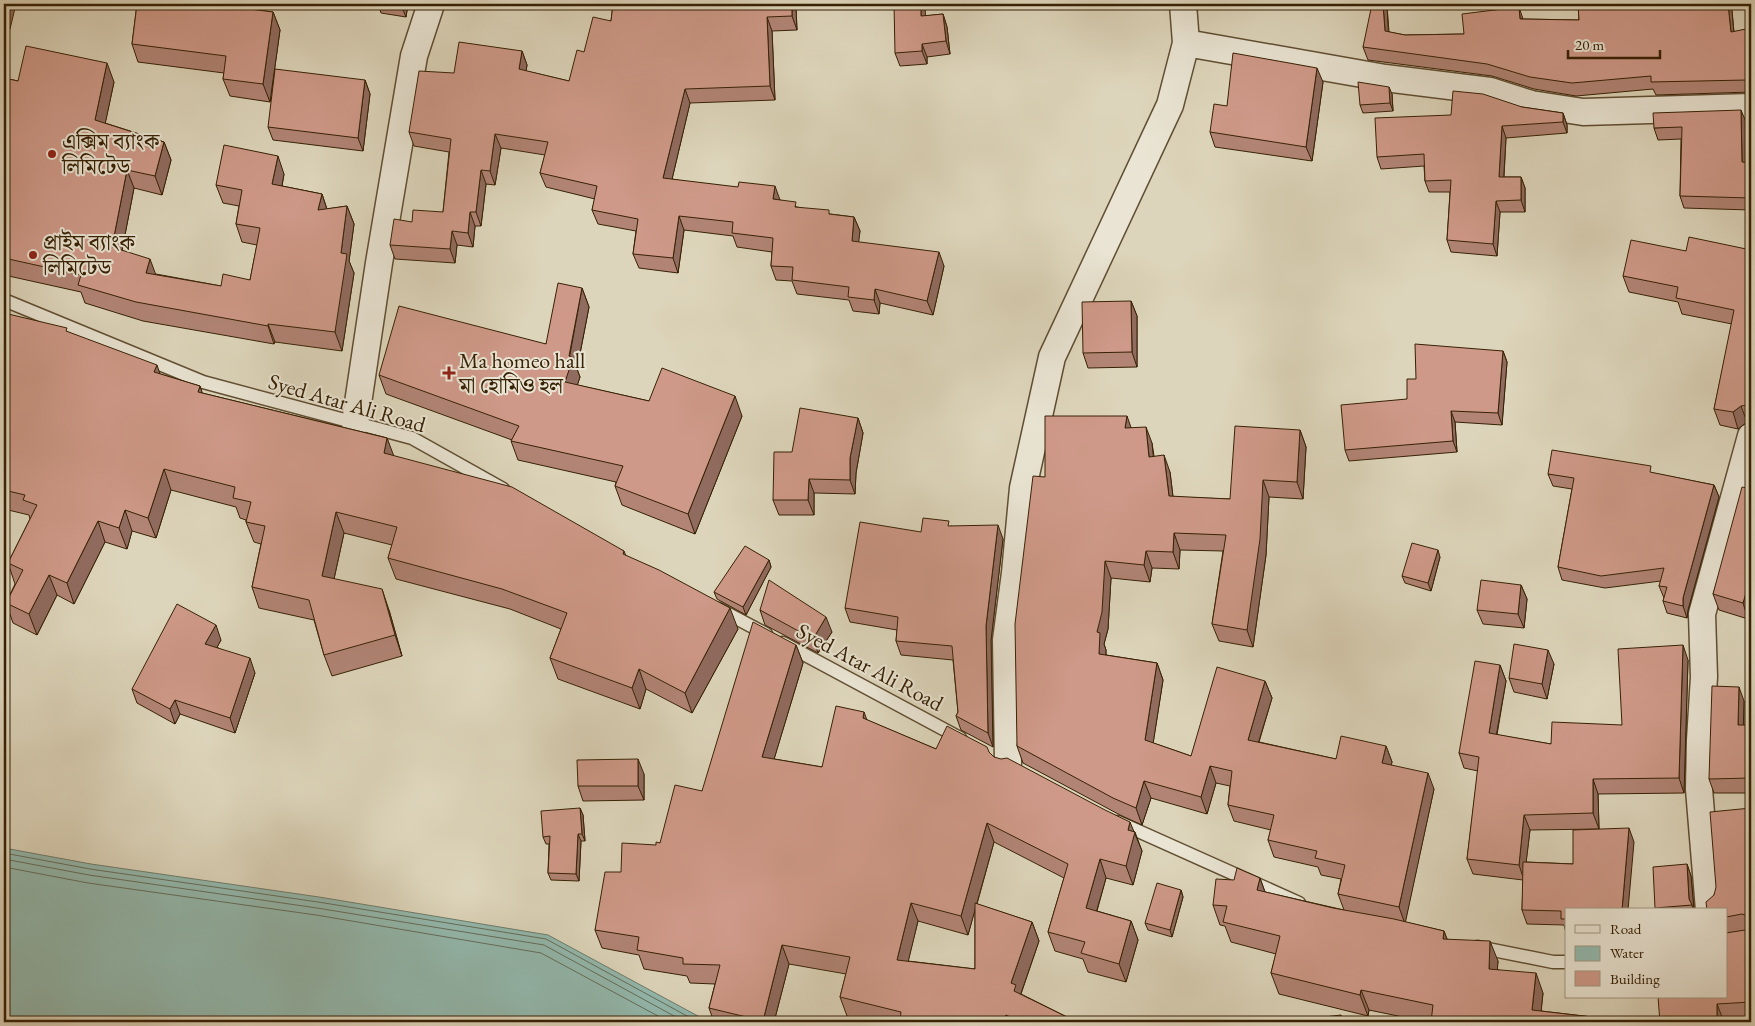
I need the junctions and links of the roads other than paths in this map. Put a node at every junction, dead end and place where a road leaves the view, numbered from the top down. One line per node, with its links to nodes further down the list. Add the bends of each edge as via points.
1 (431, 4): 6 (street, via 414,56)
2 (1183, 4): 3 (street)
3 (1186, 43): 4 (street, via 1385,78 1490,92 1531,104 1583,112); 11 (street, via 1170,105 1052,357 1023,488 1006,640)
4 (1751, 107)
5 (4, 300): 6 (lane, Syed Atar Ali Road, via 202,382)
6 (355, 423): 8 (lane, Syed Atar Ali Road, via 412,438)
7 (1751, 436): 14 (street, via 1702,614 1704,677 1699,789)
8 (514, 495)
9 (710, 605): 10 (lane, Syed Atar Ali Road)
10 (973, 745)
11 (1007, 763)
12 (1108, 817): 13 (lane)
13 (1309, 908)
14 (1709, 908)
15 (1468, 945): 16 (lane)
16 (1565, 962)

